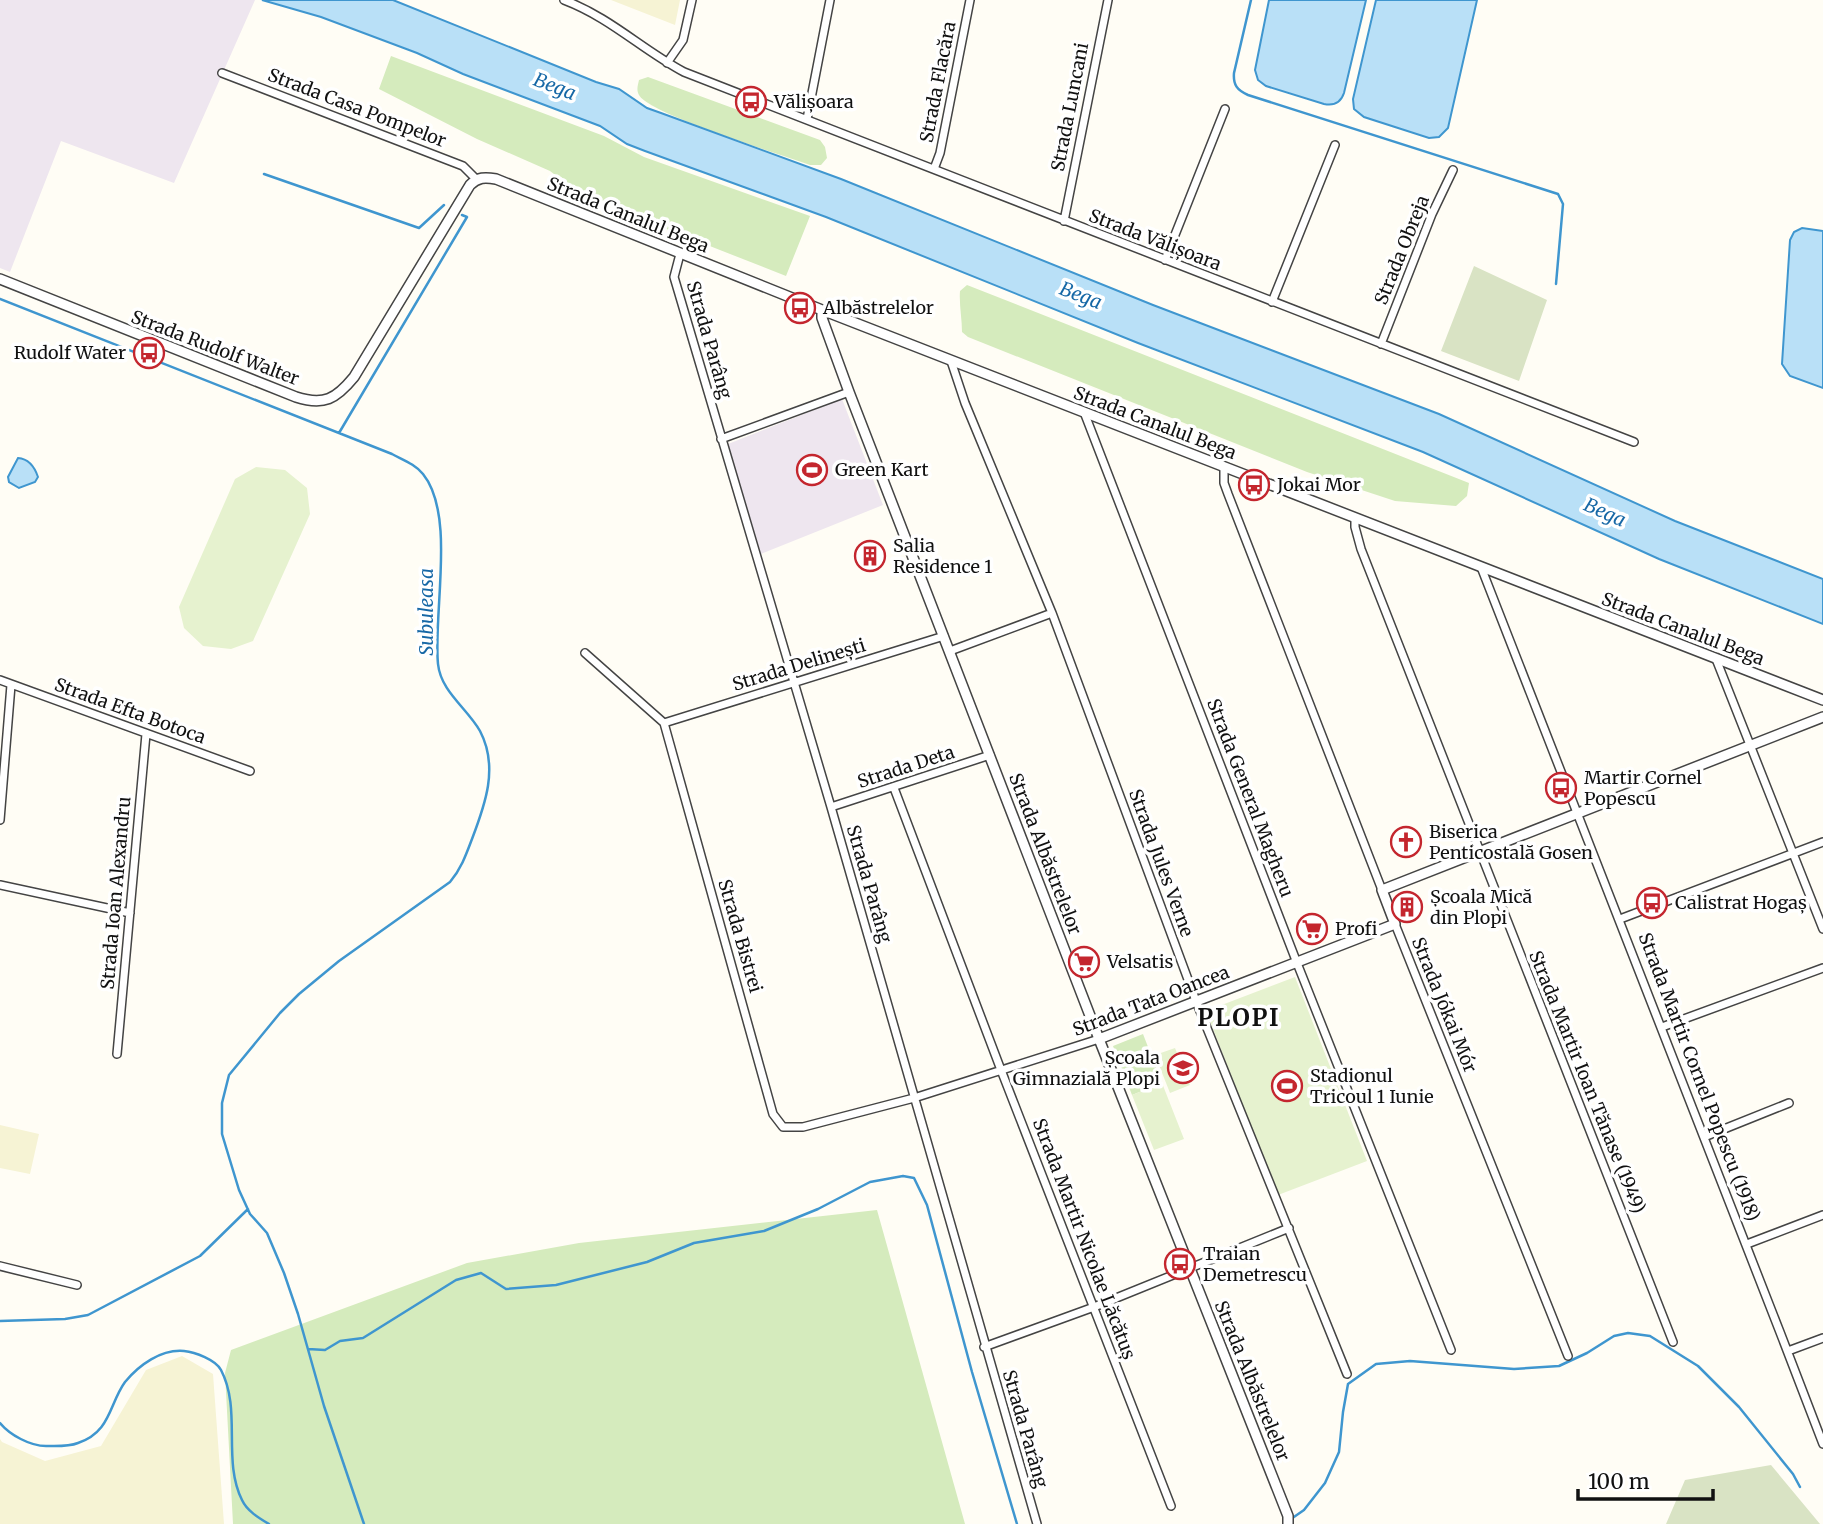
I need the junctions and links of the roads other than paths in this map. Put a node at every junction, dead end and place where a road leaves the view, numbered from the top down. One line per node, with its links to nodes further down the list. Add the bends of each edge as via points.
1 (564, 0): 6 (street, Strada Vălișoara, via 610,22)
2 (692, 0): 6 (street, via 683,40)
3 (830, 0): 9 (street)
4 (971, 0): 11 (street, Strada Flacăra)
5 (1108, 0): 14 (street, Strada Luncani)
6 (667, 63): 9 (street, Strada Vălișoara)
7 (222, 73): 13 (street, Strada Casa Pompelor, via 463,166)
8 (1225, 109): 16 (street)
9 (807, 119): 11 (street, Strada Vălișoara)
10 (1335, 145): 18 (street)
11 (934, 170): 14 (street, Strada Vălișoara)
12 (1453, 170): 20 (street, Strada Obreja)
13 (476, 179): 15 (street, Strada Canalul Bega, via 496,179); 17 (street, Strada Rudolf Walter, via 354,377 337,395 320,401 296,397)
14 (1064, 221): 16 (street, Strada Vălișoara)
15 (680, 254): 19 (street, Strada Canalul Bega); 24 (street, Strada Parâng, via 674,277)
16 (1165, 260): 18 (street, Strada Vălișoara)
17 (0, 279)
18 (1272, 302): 20 (street, Strada Vălișoara)
19 (822, 310): 21 (street, Strada Canalul Bega); 22 (street, Strada Albăstrelelor)
20 (1381, 344): 25 (street, Strada Vălișoara)
21 (951, 360): 23 (street, Strada Canalul Bega); 29 (street, Strada Jules Verne)
22 (849, 392): 24 (street); 30 (street, Strada Albăstrelelor)
23 (1084, 412): 26 (street, Strada Canalul Bega); 57 (street, Strada General Magheru)
24 (721, 439): 35 (street, Strada Parâng)
25 (1634, 442)
26 (1224, 467): 27 (street, Strada Canalul Bega); 52 (street, Strada Jókai Mór, via 1228,494)
27 (1355, 518): 28 (street, Strada Canalul Bega); 49 (street, Strada Martir Ioan Tănase (1949), via 1361,549)
28 (1481, 567): 33 (street, Strada Canalul Bega); 46 (street, Strada Martir Cornel Popescu (1918))
29 (1052, 613): 31 (street); 59 (street, Strada Jules Verne)
30 (944, 636): 31 (street, Strada Albăstrelelor); 35 (street, Strada Delinești)
31 (950, 651): 42 (street, Strada Albăstrelelor)
32 (586, 653): 39 (street)
33 (1716, 659): 37 (street, Strada Canalul Bega); 41 (street)
34 (0, 680): 36 (street, Strada Efta Botoca)
35 (794, 684): 39 (street, Strada Delinești); 45 (street, Strada Parâng)
36 (11, 685): 40 (street, Strada Efta Botoca); 47 (street)
37 (1823, 700)
38 (1823, 717): 41 (street)
39 (664, 723): 64 (street, Strada Bistrei, via 777,1120 783,1126 803,1127)
40 (146, 734): 43 (street, Strada Efta Botoca); 53 (street, Strada Ioan Alexandru)
41 (1749, 747): 46 (street); 50 (street)
42 (990, 755): 44 (street, Strada Deta); 61 (street, Strada Albăstrelelor)
43 (250, 771)
44 (894, 788): 45 (street, Strada Deta); 63 (street, Strada Martir Nicolae Lăcătuș)
45 (831, 807): 64 (street, Strada Parâng)
46 (1576, 814): 49 (street); 54 (street, Strada Martir Cornel Popescu (1918))
47 (0, 820)
48 (1823, 842): 50 (street)
49 (1480, 852): 52 (street); 75 (street, Strada Martir Ioan Tănase (1949))
50 (1795, 853): 54 (street); 56 (street)
51 (0, 885): 53 (street)
52 (1382, 890): 55 (street, Strada Jókai Mór)
53 (130, 914): 62 (street, Strada Ioan Alexandru)
54 (1620, 919): 60 (street, Strada Martir Cornel Popescu (1918))
55 (1395, 925): 57 (street, Strada Tata Oancea); 79 (street, Strada Jókai Mór)
56 (1823, 929)
57 (1297, 962): 59 (street, Strada Tata Oancea); 77 (street, Strada General Magheru)
58 (1823, 968): 60 (street)
59 (1196, 1002): 61 (street, Strada Tata Oancea); 68 (street, Strada Jules Verne)
60 (1662, 1027): 66 (street, Strada Martir Cornel Popescu (1918))
61 (1099, 1039): 63 (street, Strada Tata Oancea); 71 (street, Strada Albăstrelelor)
62 (117, 1054)
63 (1001, 1070): 64 (street, Strada Tata Oancea); 73 (street, Strada Martir Nicolae Lăcătuș)
64 (914, 1098): 76 (street, Strada Parâng)
65 (1789, 1103): 66 (street)
66 (1704, 1137): 69 (street, Strada Martir Cornel Popescu (1918))
67 (1823, 1215): 69 (street)
68 (1289, 1228): 71 (street); 80 (street, Strada Jules Verne)
69 (1747, 1244): 78 (street, Strada Martir Cornel Popescu (1918))
70 (0, 1266): 72 (street)
71 (1191, 1269): 73 (street); 84 (street, Strada Albăstrelelor)
72 (77, 1285)
73 (1094, 1307): 76 (street); 82 (street, Strada Martir Nicolae Lăcătuș)
74 (1823, 1338): 78 (street)
75 (1673, 1342)
76 (984, 1347): 83 (street, Strada Parâng)
77 (1451, 1350)
78 (1788, 1351): 81 (street, Strada Martir Cornel Popescu (1918))
79 (1567, 1356)
80 (1348, 1374)
81 (1823, 1444)
82 (1171, 1506)
83 (1037, 1524)
84 (1288, 1524)

